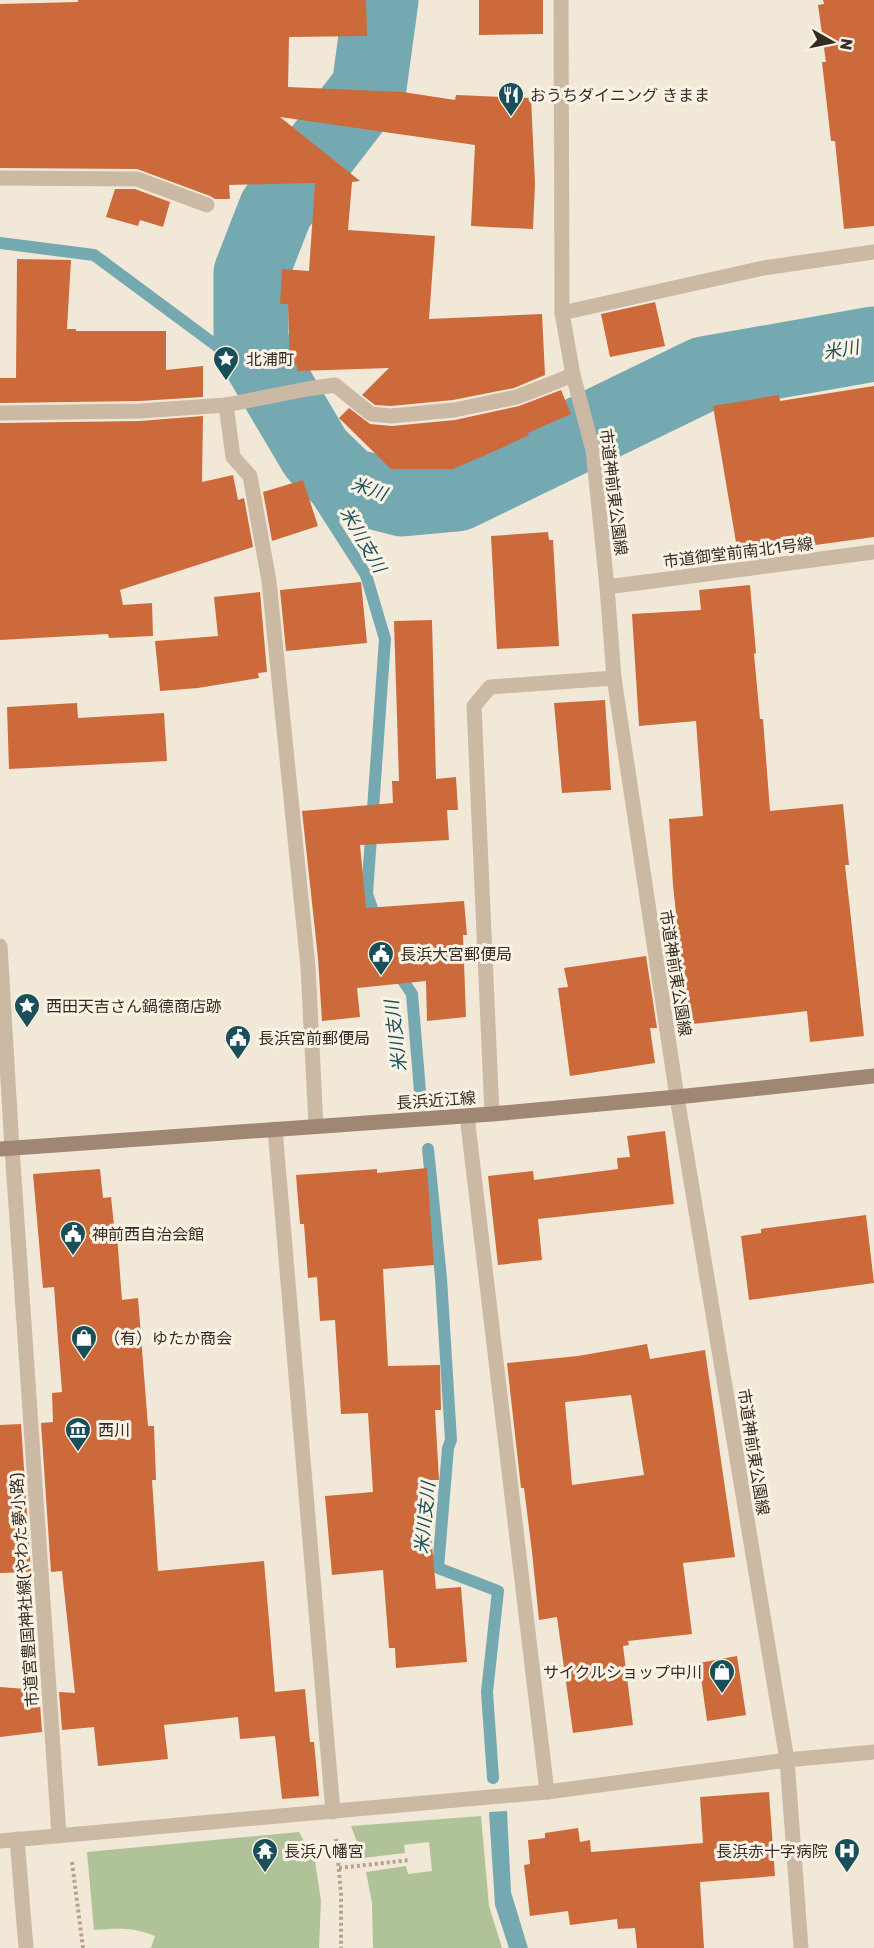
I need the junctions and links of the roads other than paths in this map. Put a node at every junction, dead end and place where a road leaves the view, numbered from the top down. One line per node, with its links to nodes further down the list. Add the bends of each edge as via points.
1 (561, 0): 5 (street, 市道神前東公園線)
2 (0, 178): 3 (street, via 137,179)
3 (207, 205)
4 (874, 252): 5 (street, via 763,268)
5 (562, 313): 6 (street, 市道神前東公園線)
6 (573, 375): 7 (street, via 517,397 454,410 391,416 371,414 335,385); 10 (street, 市道神前東公園線, via 593,450)
7 (233, 403): 8 (street, via 140,411); 17 (street, via 233,457 250,476 269,581 308,967)
8 (0, 413)
9 (874, 552): 10 (street, 市道御堂前南北1号線)
10 (607, 587): 11 (street, 市道神前東公園線)
11 (614, 678): 14 (street, 市道神前東公園線); 15 (street, via 490,687 474,706)
12 (0, 946): 19 (street, 市道宮豊国神社線(やわた夢小路))
13 (874, 1076): 14 (main road, 長浜近江線)
14 (677, 1097): 15 (main road, 長浜近江線); 21 (street, 市道神前東公園線)
15 (492, 1114): 16 (main road, 長浜近江線)
16 (467, 1116): 17 (main road, 長浜近江線); 22 (street)
17 (316, 1126): 18 (main road, 長浜近江線)
18 (275, 1129): 19 (main road, 長浜近江線); 23 (street)
19 (6, 1148): 24 (street, 市道宮豊国神社線(やわた夢小路))
20 (874, 1752): 21 (street)
21 (787, 1760): 22 (street); 28 (street, 市道神前東公園線)
22 (547, 1792): 23 (street)
23 (333, 1812): 24 (street)
24 (64, 1835): 25 (street)
25 (17, 1839): 26 (street); 27 (street)
26 (0, 1841)
27 (26, 1948)
28 (801, 1948)

